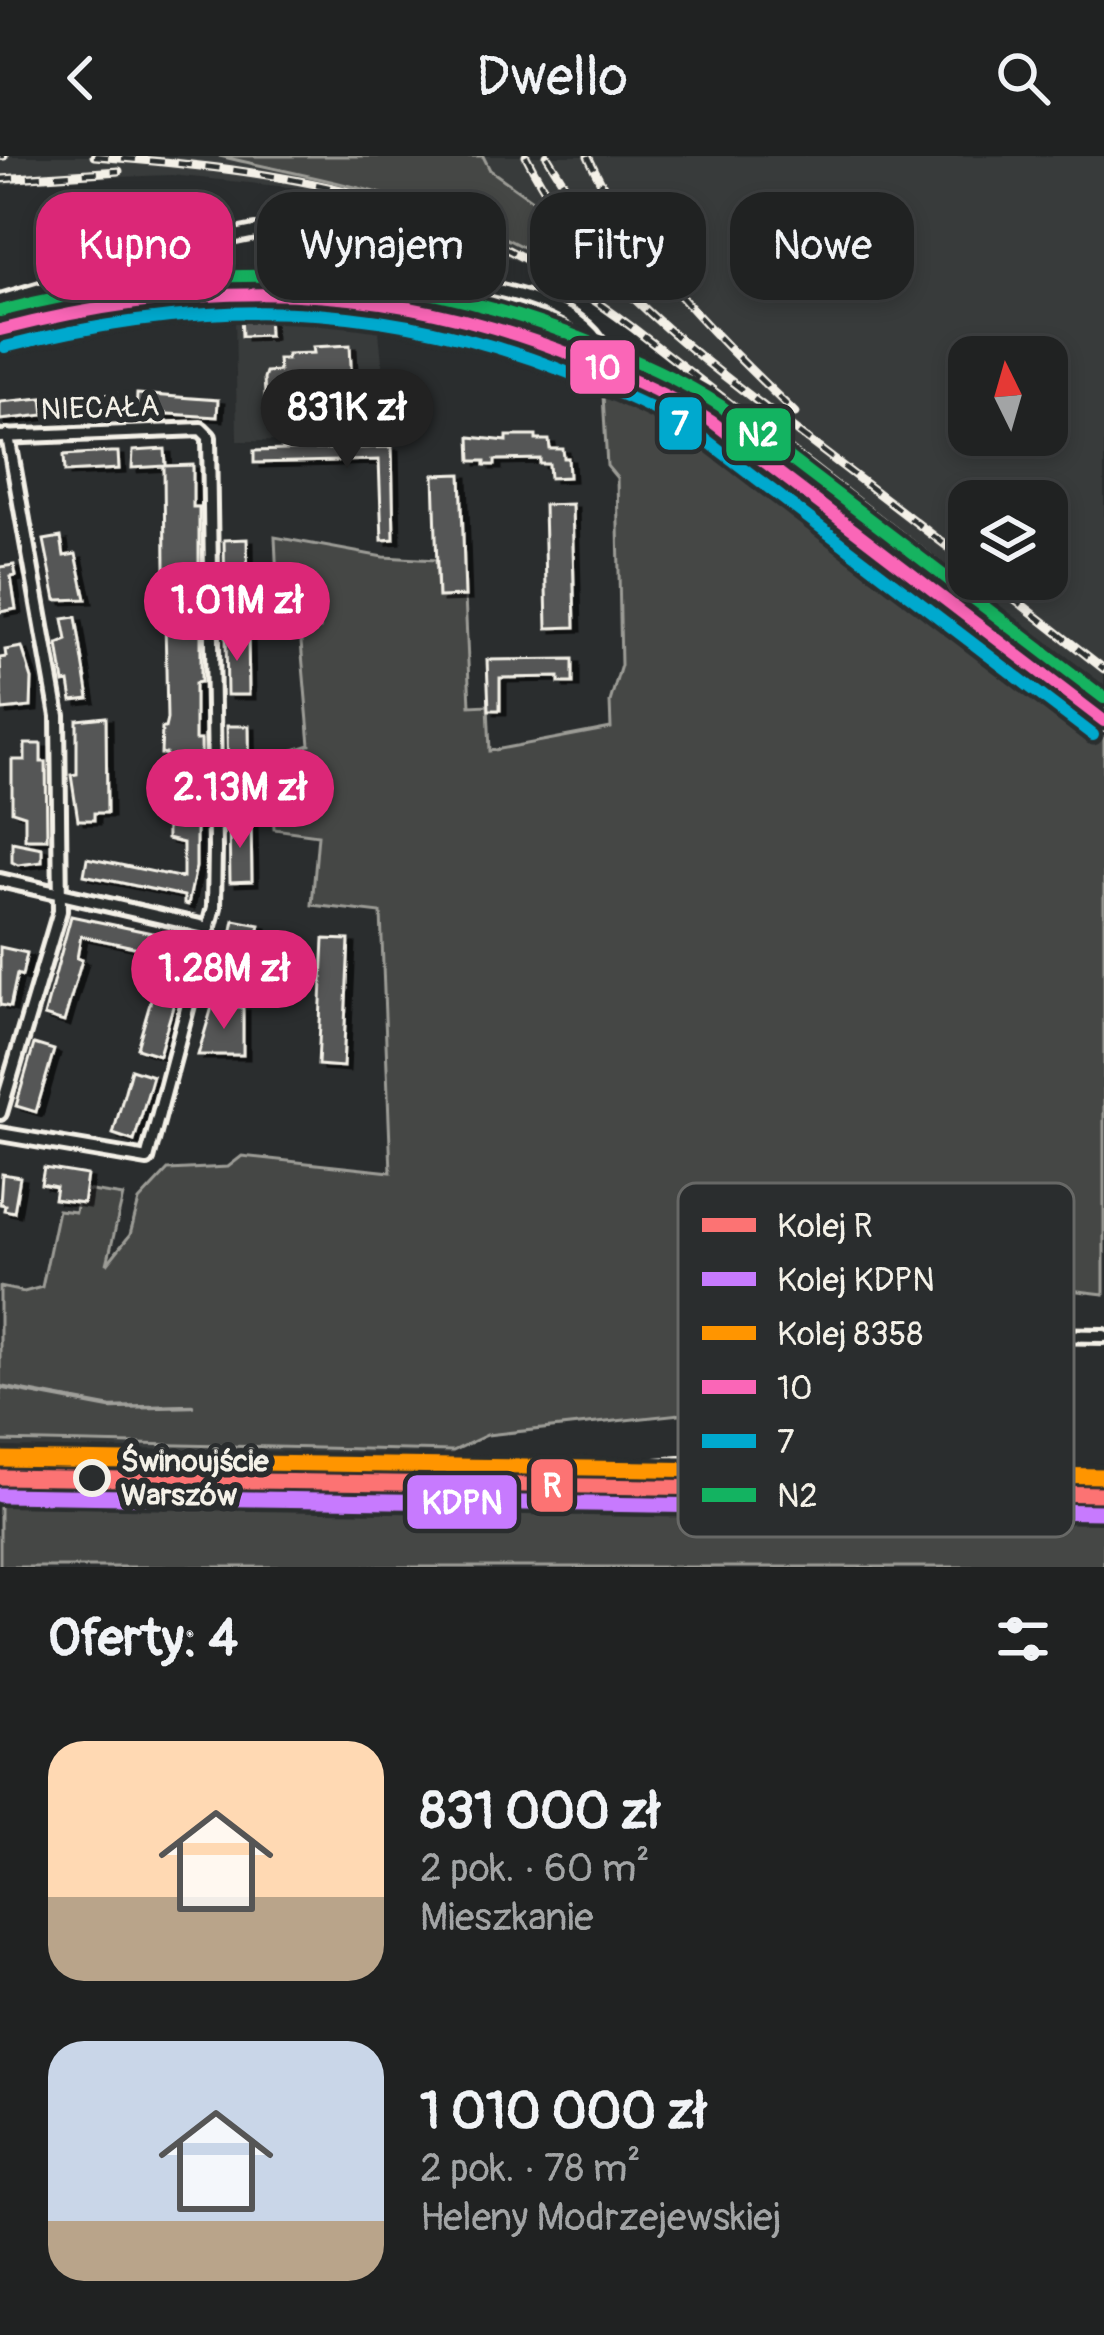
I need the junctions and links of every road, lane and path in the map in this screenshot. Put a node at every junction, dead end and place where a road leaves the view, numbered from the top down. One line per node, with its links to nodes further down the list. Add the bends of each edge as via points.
1 (0, 301): 3 (street, via 255,232 286,250 535,302 584,325 602,350)
2 (0, 330): 3 (street, via 122,302 274,292 458,315)
3 (600, 365): 5 (street, via 720,428)
4 (4, 436): 7 (street, via 58,716); 8 (street, NIECAŁA, via 201,428 209,436)
5 (1104, 721)
6 (0, 880): 7 (street)
7 (60, 895): 8 (street); 9 (street)
8 (209, 928): 10 (street, via 147,1159)
9 (0, 1113)
10 (0, 1134)
11 (1074, 1336): 12 (street)
12 (1104, 1336)

